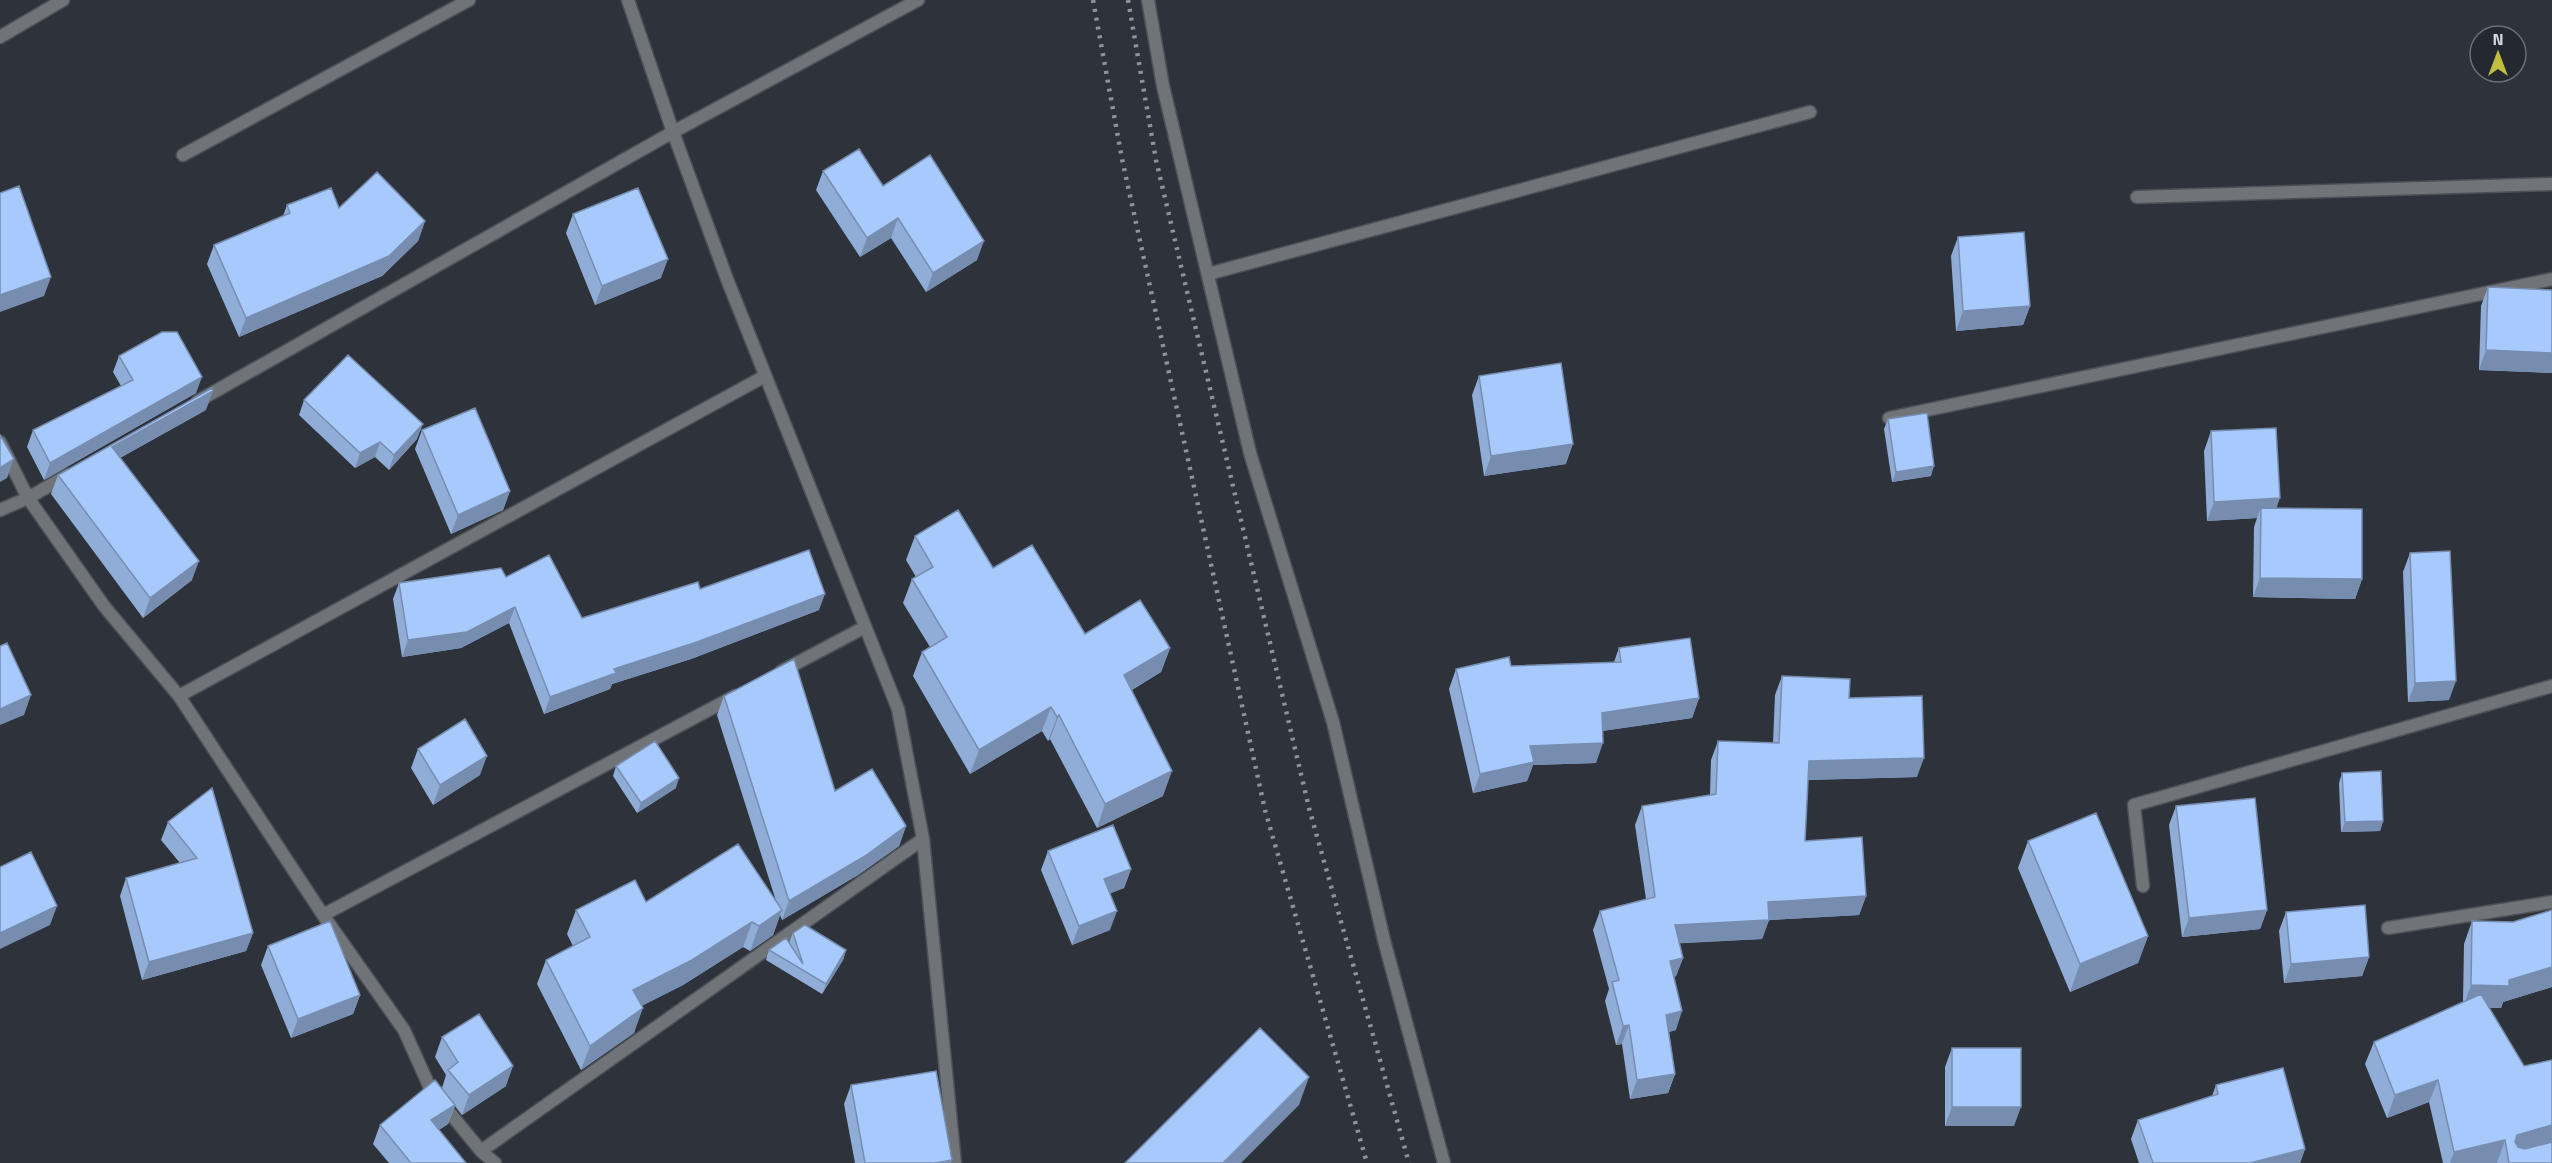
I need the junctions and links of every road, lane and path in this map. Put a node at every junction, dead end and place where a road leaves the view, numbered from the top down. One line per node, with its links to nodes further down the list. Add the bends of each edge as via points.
1 (63, 0): 6 (street)
2 (469, 0): 9 (street)
3 (628, 0): 8 (street)
4 (918, 0): 8 (street)
5 (1148, 0): 12 (street)
6 (0, 36)
7 (1810, 112): 12 (street)
8 (673, 132): 14 (street); 15 (street)
9 (183, 155)
10 (2552, 184): 11 (street)
11 (2138, 197)
12 (1208, 274): 34 (street, via 1250,453 1333,722 1384,940)
13 (2552, 279): 16 (street)
14 (765, 376): 21 (street); 25 (street)
15 (184, 409)
16 (1889, 418)
17 (0, 442): 19 (street)
18 (80, 468): 19 (street)
19 (28, 498): 20 (street); 25 (street, via 104,606)
20 (0, 510)
21 (865, 627): 22 (street); 26 (street, via 898,709)
22 (771, 677)
23 (2552, 686): 27 (street, via 2134,805)
24 (750, 688): 29 (street)
25 (179, 696): 29 (street)
26 (923, 839): 31 (street); 33 (street)
27 (2143, 886)
28 (2552, 902): 30 (street)
29 (323, 915): 31 (street, via 404,1030 431,1090)
30 (2388, 928)
31 (481, 1151): 32 (street)
32 (495, 1163)
33 (955, 1163)
34 (1444, 1163)

